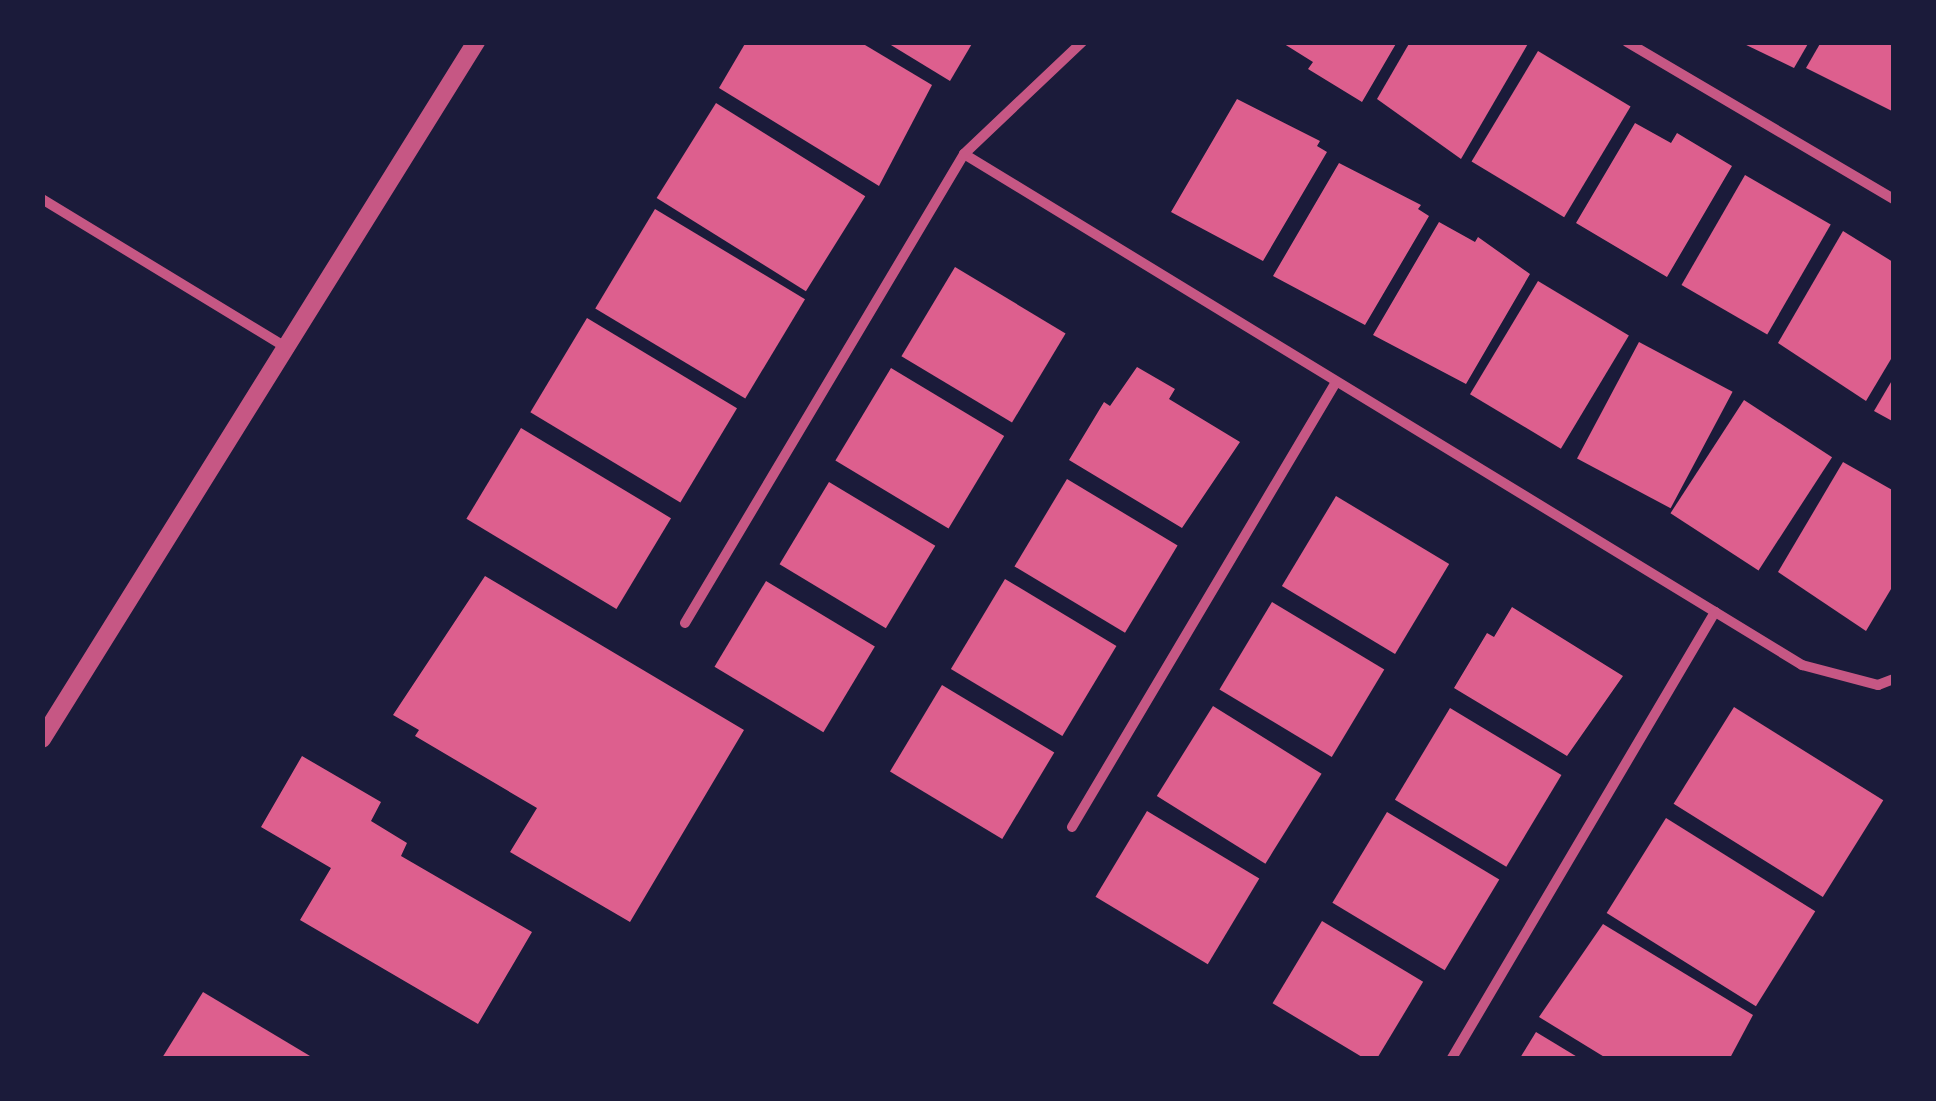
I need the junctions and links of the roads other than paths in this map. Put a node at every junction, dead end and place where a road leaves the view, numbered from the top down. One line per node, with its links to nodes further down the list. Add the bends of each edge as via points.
1 (476, 42): 7 (street)
2 (1082, 42): 4 (street)
3 (1627, 42): 5 (street)
4 (964, 154): 8 (street); 10 (street)
5 (1894, 198)
6 (42, 199): 7 (street)
7 (290, 350): 12 (street)
8 (1336, 382): 9 (street); 13 (street)
9 (1716, 612): 11 (street, via 1802,665 1878,685); 14 (street)
10 (685, 624)
11 (1894, 679)
12 (42, 738)
13 (1072, 828)
14 (1452, 1058)

